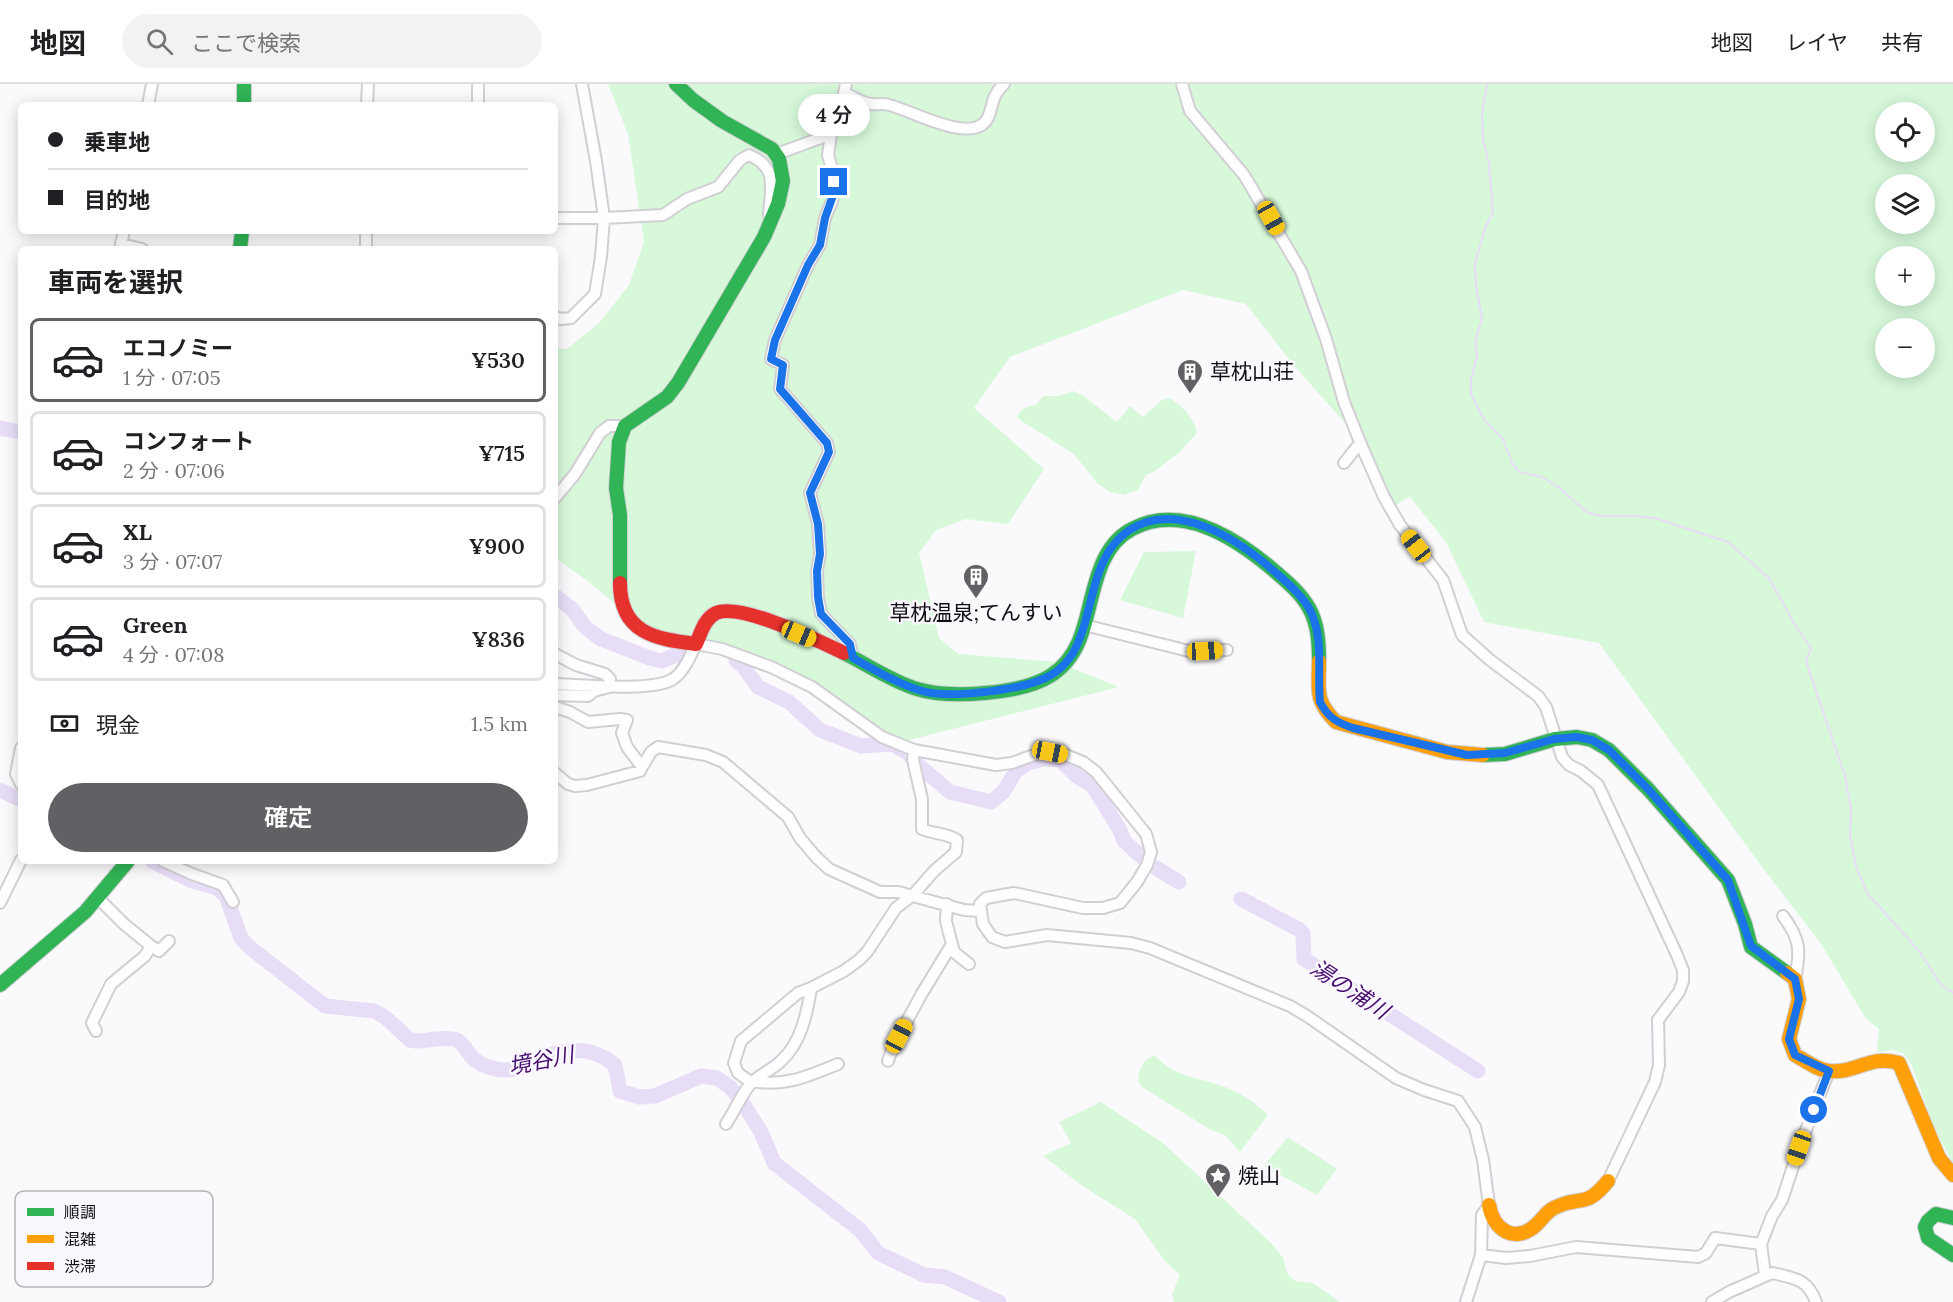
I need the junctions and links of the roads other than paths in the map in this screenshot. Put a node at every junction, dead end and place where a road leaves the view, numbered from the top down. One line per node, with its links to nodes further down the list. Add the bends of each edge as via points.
1 (152, 84): 10 (street)
2 (244, 84): 11 (main road)
3 (368, 84): 12 (street)
4 (478, 84): 13 (street)
5 (582, 84): 17 (street)
6 (676, 84): 15 (main road, via 722,121)
7 (1004, 84): 9 (street, via 992,100 988,119 981,126 962,128 889,104 869,104)
8 (1182, 84): 21 (street, via 1190,111 1244,175 1301,271)
9 (846, 89): 14 (street)
10 (149, 102)
11 (244, 102)
12 (367, 102)
13 (478, 102)
14 (831, 134): 15 (street); 28 (street, via 828,155 835,190 820,245 775,340 771,359 783,365 780,389 827,443 829,452 810,493 818,524 818,597 821,614 850,644)
15 (777, 154): 18 (main road, via 783,176)
16 (558, 218): 17 (street)
17 (604, 218): 18 (street, via 663,215 687,199 718,187 749,155 767,167 772,181 769,214); 19 (street, via 595,294 571,318)
18 (773, 219): 20 (main road, via 668,397)
19 (558, 318)
20 (625, 426): 23 (street, via 609,426 600,433); 25 (main road, via 619,442 616,479 623,608 638,630 648,635)
21 (1362, 447): 22 (street, via 1356,448); 33 (street, via 1400,525 1443,580 1462,635 1538,696 1546,707)
22 (1344, 463)
23 (558, 494)
24 (1084, 625): 26 (street, via 1193,652); 28 (main road, via 1073,653 1052,675 1025,685 962,695 924,692); 33 (main road, via 1097,577 1112,544 1146,522 1166,519 1192,523 1234,540 1282,578 1311,611 1318,632 1320,702 1336,722 1467,755 1505,753)
25 (696, 644): 28 (main road, via 712,615 732,610 764,619); 30 (street, via 689,661 673,680); 34 (street, via 771,667 812,687)
26 (1227, 650)
27 (558, 656): 30 (street, via 605,674 610,679)
28 (853, 658)
29 (558, 684): 30 (street)
30 (609, 687): 31 (street, via 588,696)
31 (558, 695)
32 (558, 708): 36 (street, via 588,722 627,720 622,733)
33 (1554, 739): 53 (main road, via 1592,740 1609,750 1728,880 1751,946); 63 (street, via 1569,765 1598,784 1683,970 1679,992 1658,1020 1659,1065 1655,1082)
34 (913, 756): 42 (street, via 922,800 922,829 957,840 956,852); 47 (street, via 996,765 1050,752 1066,755 1096,772 1146,834 1150,852 1147,865 1120,903 1083,908 1014,893 986,898)
35 (18, 764): 38 (street)
36 (642, 767): 37 (street, via 587,785 568,784); 42 (street, via 658,747 723,762 788,817 800,838 829,869 880,892)
37 (558, 776)
38 (18, 778)
39 (19, 864): 45 (street)
40 (125, 864): 43 (main road)
41 (170, 864): 44 (street, via 223,885)
42 (913, 895): 46 (street); 55 (street, via 896,908 859,960)
43 (98, 898): 51 (street); 54 (main road)
44 (233, 902)
45 (0, 903)
46 (947, 904): 47 (street); 50 (street, via 946,921)
47 (981, 911): 64 (street, via 983,924 992,937 1005,942 1047,935 1150,948 1290,1006 1396,1078 1458,1101 1475,1127)
48 (1783, 916): 53 (street, via 1797,938)
49 (169, 941): 51 (street, via 159,951)
50 (952, 944): 52 (street, via 954,952); 57 (street, via 921,994)
51 (151, 946): 56 (street, via 145,956 111,984 92,1023)
52 (969, 964)
53 (1795, 979): 59 (main road, via 1799,999 1789,1039 1795,1055)
54 (0, 985)
55 (811, 988): 60 (street, via 796,1042 781,1061); 60 (street, via 798,993 741,1041 734,1063 738,1073)
56 (96, 1031)
57 (888, 1061)
58 (838, 1064): 60 (street, via 794,1081)
59 (1829, 1071): 62 (main road, via 1887,1058 1899,1063 1939,1158); 66 (street, via 1782,1200)
60 (752, 1082): 61 (street)
61 (726, 1124)
62 (1953, 1175)
63 (1608, 1181): 64 (main road, via 1589,1199 1549,1209 1534,1227 1522,1233 1508,1233 1498,1227)
64 (1489, 1205): 67 (street, via 1482,1215)
65 (1953, 1218): 68 (main road, via 1936,1214 1926,1227 1926,1234 1931,1243)
66 (1761, 1244): 67 (street, via 1715,1239 1706,1253 1698,1257 1576,1247 1530,1256); 69 (street)
67 (1481, 1255): 70 (street)
68 (1953, 1255)
69 (1765, 1275): 71 (street); 72 (street, via 1772,1273 1807,1284)
70 (1466, 1302)
71 (1712, 1302)
72 (1816, 1302)

